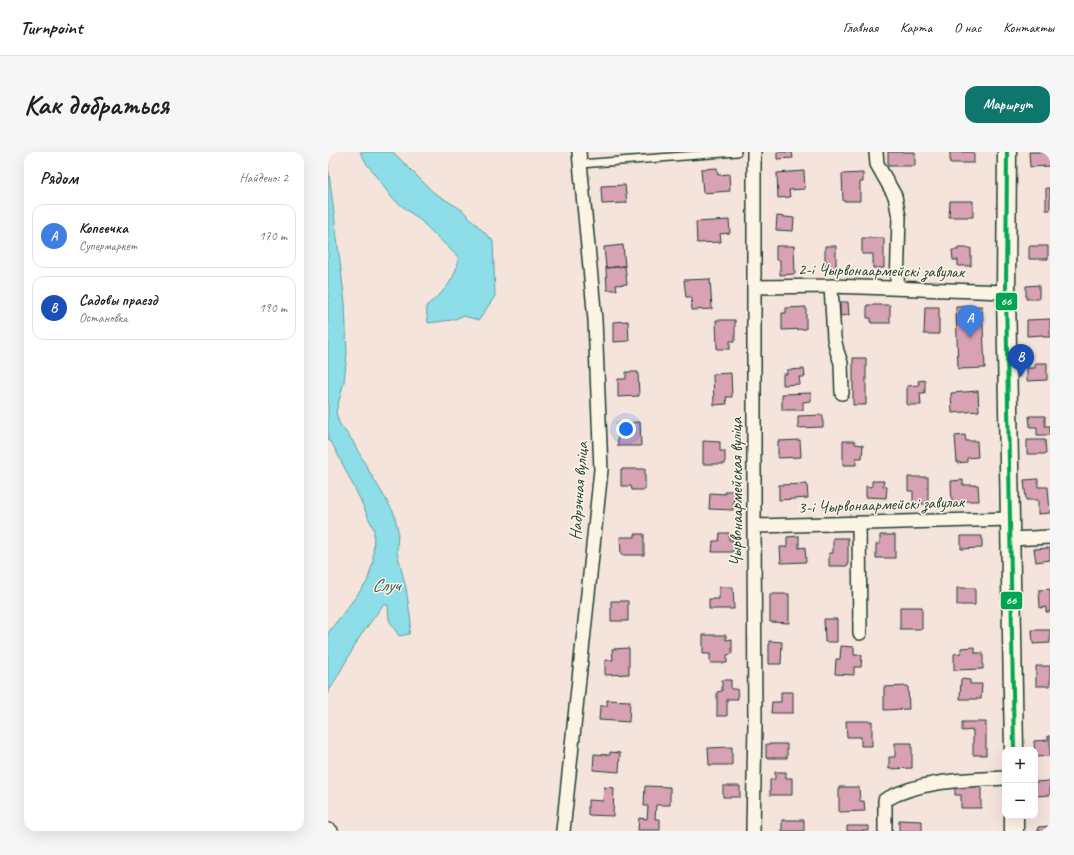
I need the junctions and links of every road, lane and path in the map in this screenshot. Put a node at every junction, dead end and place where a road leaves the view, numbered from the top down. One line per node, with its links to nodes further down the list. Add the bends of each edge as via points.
1 (737, 152): 5 (lane)
2 (754, 152): 6 (street, Чырвонаармейская вуліца)
3 (876, 152): 8 (street, via 876,164 898,206)
4 (1007, 152): 9 (main road)
5 (579, 158): 20 (street, Надрэчная вуліца, via 595,320 601,470)
6 (754, 286): 7 (street, 2-і Чырвонаармейскі завулак); 13 (street, Чырвонаармейская вуліца)
7 (831, 286): 8 (street, 2-і Чырвонаармейскі завулак); 10 (street, via 834,338 842,370)
8 (897, 287): 9 (street, 2-і Чырвонаармейскі завулак)
9 (1006, 292): 11 (main road)
10 (842, 393)
11 (1010, 519): 12 (street, 3-і Чырвонаармейскі завулак); 15 (main road)
12 (859, 523): 13 (street, 3-і Чырвонаармейскі завулак); 16 (street)
13 (754, 526): 21 (street, Чырвонаармейская вуліца)
14 (1050, 537): 15 (street)
15 (1010, 539): 17 (main road)
16 (860, 633)
17 (1014, 747)
18 (1002, 778): 22 (street, via 946,781 898,793 885,800)
19 (1014, 819): 23 (main road)
20 (563, 831)
21 (753, 831)
22 (885, 831)
23 (1014, 831)

